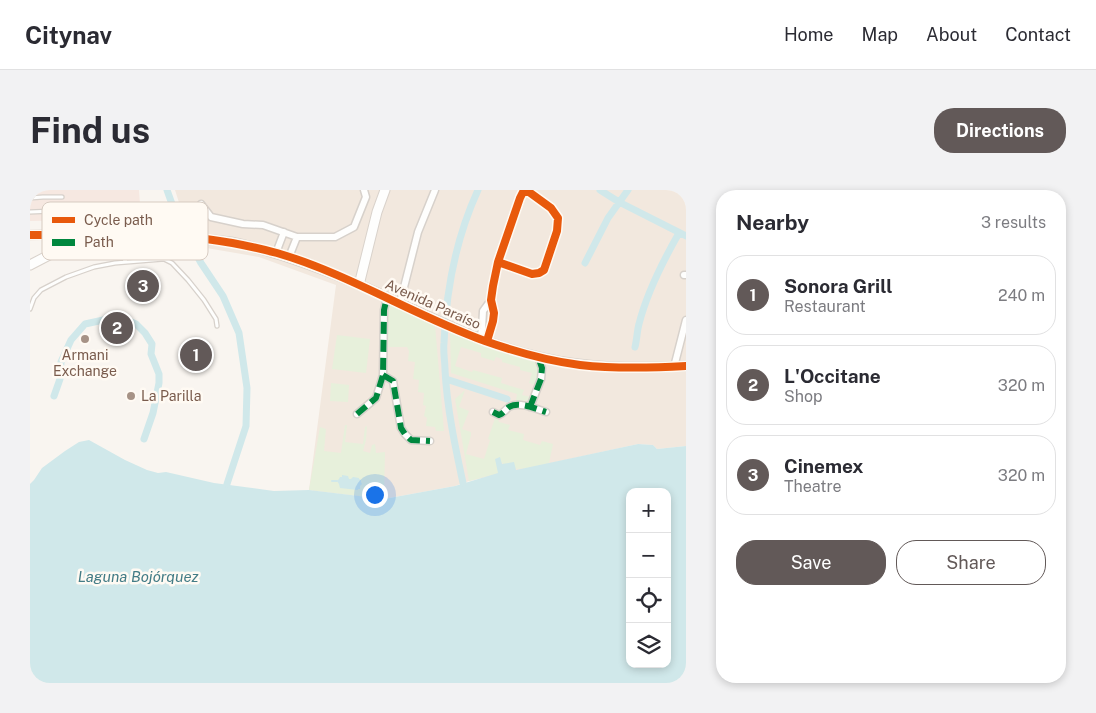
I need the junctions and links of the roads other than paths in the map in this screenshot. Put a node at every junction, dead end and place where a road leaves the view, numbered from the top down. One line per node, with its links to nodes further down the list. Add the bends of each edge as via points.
1 (364, 190): 8 (street, via 366,197 354,227 335,237)
2 (385, 190): 18 (street)
3 (435, 190): 21 (street, via 418,232)
4 (62, 197): 5 (lane)
5 (30, 198)
6 (208, 214): 7 (street, via 211,218 263,225)
7 (284, 232): 8 (street); 10 (street)
8 (297, 237): 11 (street)
9 (208, 238): 10 (street, Avenida Paraíso)
10 (276, 253): 11 (street, Avenida Paraíso)
11 (290, 257): 18 (street, Avenida Paraíso)
12 (42, 259): 17 (street, Avenida Paraíso)
13 (151, 260): 15 (lane)
14 (166, 260): 24 (lane, via 204,300)
15 (124, 262): 22 (lane, via 66,276 41,290)
16 (498, 262): 16 (street, via 520,198 523,192 529,192 551,208 558,218 544,270 532,274); 20 (street)
17 (30, 265)
18 (359, 285): 19 (street, Avenida Paraíso)
19 (387, 297): 21 (street, Avenida Paraíso); 29 (street)
20 (491, 300): 25 (street, via 483,311); 25 (street, via 493,321)
21 (400, 303): 25 (street, Avenida Paraíso)
22 (30, 309)
23 (686, 320): 28 (street)
24 (217, 326)
25 (483, 340): 26 (street, Avenida Paraíso)
26 (538, 357): 28 (street, Avenida Paraíso, via 611,368); 30 (street, via 541,378)
27 (686, 366): 28 (street, Avenida Paraíso)
28 (674, 367)
29 (383, 374): 33 (street, via 376,398); 34 (street, via 393,381 401,428 405,434 411,440)
30 (530, 407): 31 (street, via 516,405 499,415); 32 (street)
31 (493, 412)
32 (546, 412)
33 (357, 414)
34 (430, 441)

